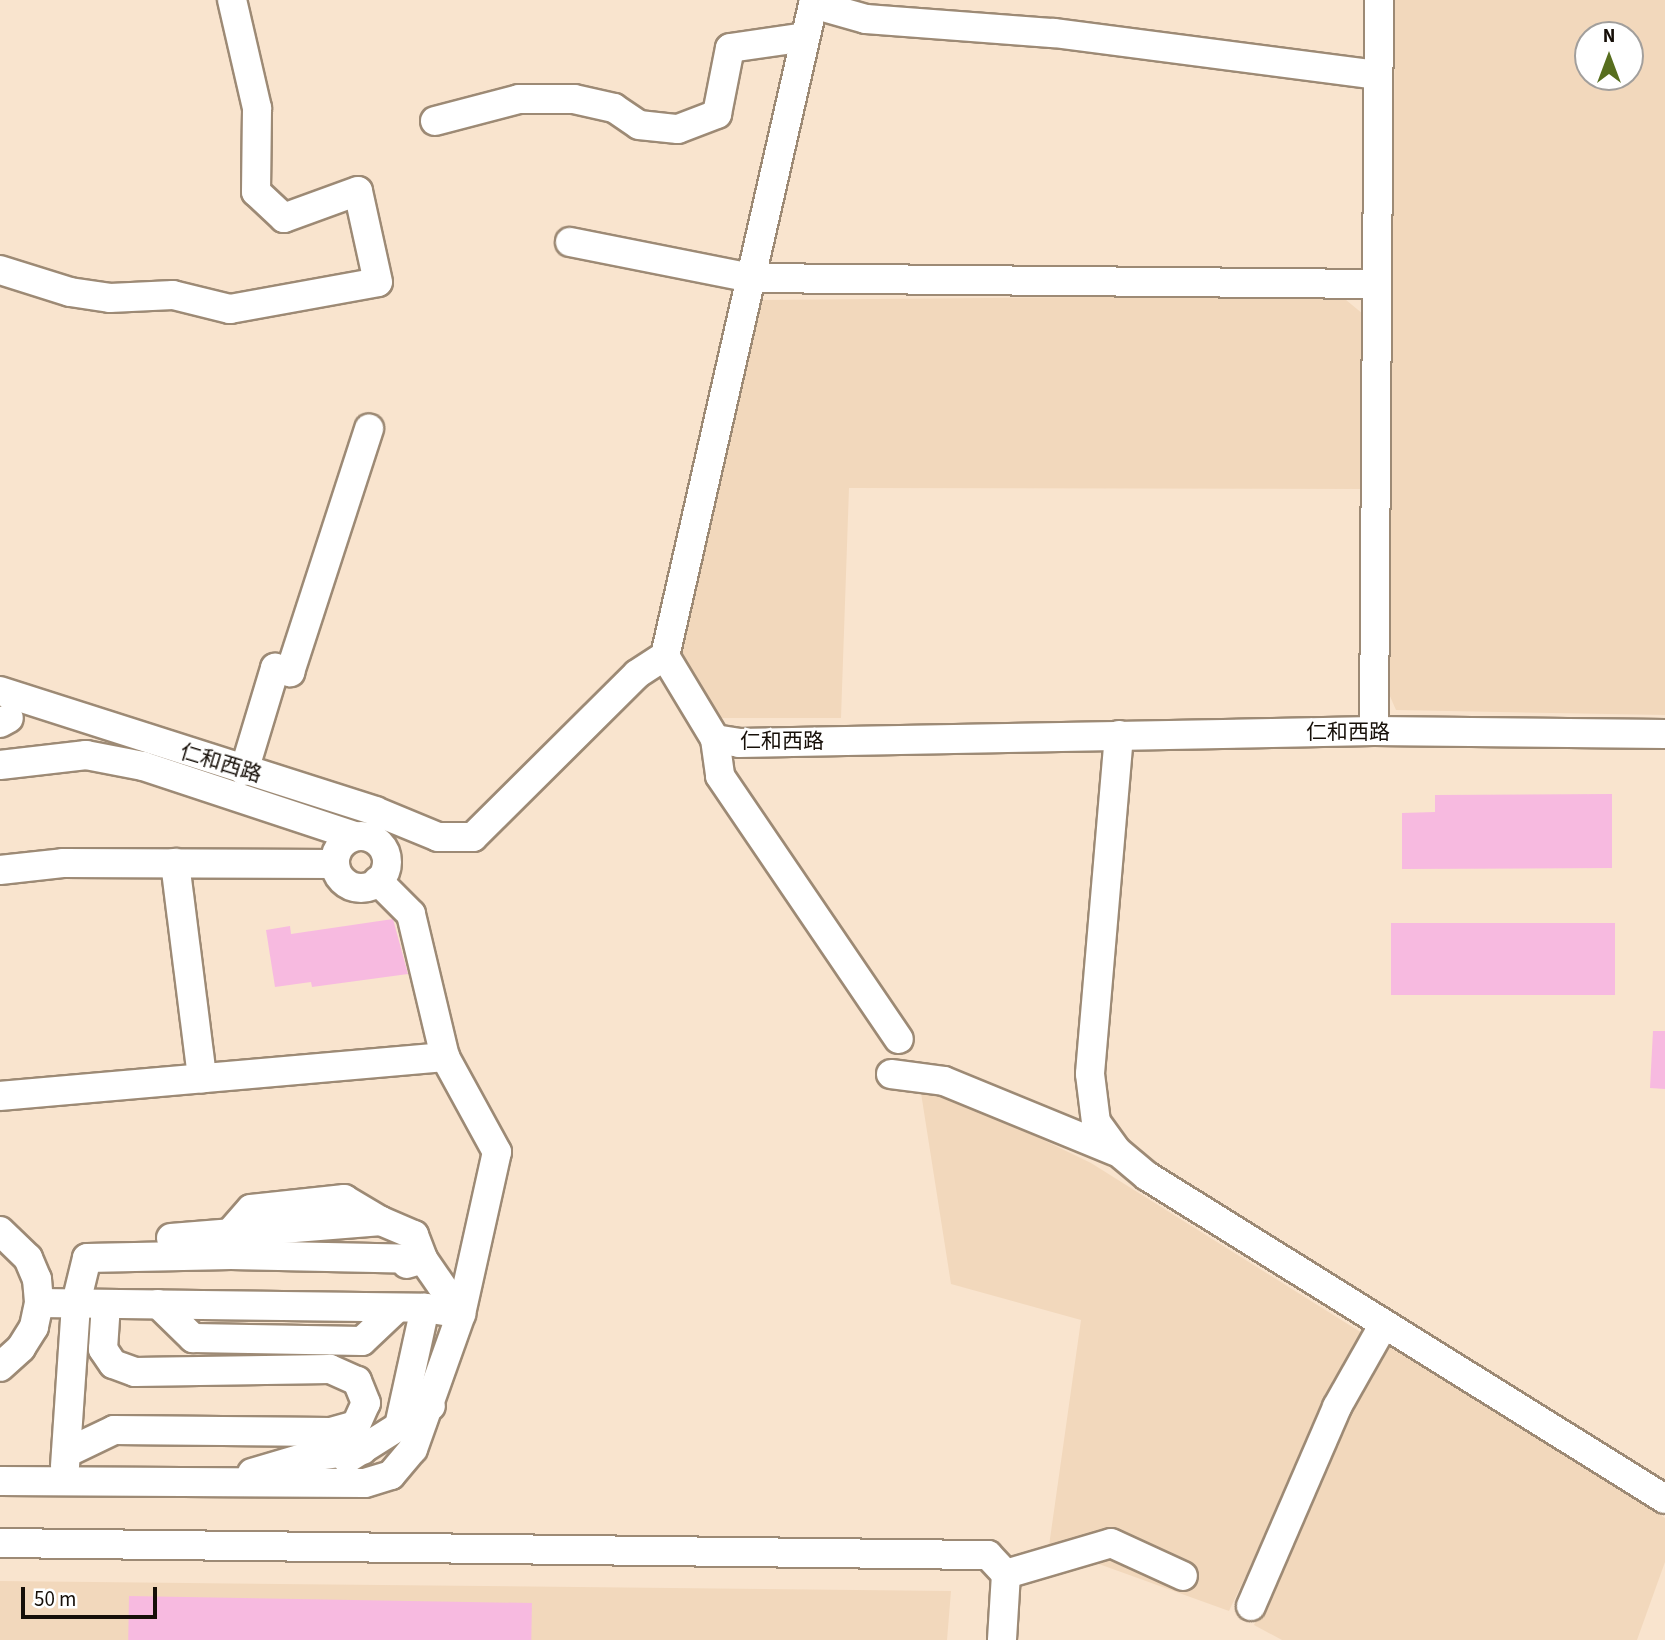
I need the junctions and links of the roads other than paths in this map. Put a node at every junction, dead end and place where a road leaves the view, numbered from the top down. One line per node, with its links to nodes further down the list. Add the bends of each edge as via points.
1 (232, 0): 8 (street, via 257,108 256,192 284,218 358,191 378,282 230,309 173,295 110,298 70,292)
2 (1379, 0): 5 (street)
3 (814, 2): 4 (street); 5 (street, via 866,19 1054,33)
4 (805, 37): 6 (street, via 730,48 717,114 678,129 639,125 614,108 574,99 519,99); 9 (street)
5 (1376, 75): 10 (street)
6 (435, 121)
7 (570, 242): 9 (street)
8 (0, 270)
9 (751, 278): 10 (street); 12 (street)
10 (1375, 284): 14 (street)
11 (369, 429): 19 (street, via 290,672 275,668)
12 (665, 656): 17 (street, 仁和西路); 19 (street, 仁和西路, via 637,674 472,838 438,836)
13 (3, 711): 19 (street, 仁和西路)
14 (1374, 731): 15 (street, 仁和西路); 16 (street, 仁和西路)
15 (1119, 734): 17 (street, 仁和西路, via 739,743); 30 (street, via 1090,1074 1096,1122)
16 (1665, 734)
17 (715, 739): 25 (street, via 720,776)
18 (0, 765): 20 (street, via 86,755 143,766)
19 (244, 771)
20 (355, 836): 22 (street, via 337,850); 24 (street, via 372,838 384,850 387,867)
21 (175, 863): 22 (street); 23 (street, via 63,863); 28 (street)
22 (335, 864): 24 (street, via 347,884 363,888)
23 (0, 870)
24 (378, 881): 26 (street, via 411,914)
25 (899, 1040)
26 (445, 1057): 28 (street); 38 (street, via 497,1152)
27 (891, 1074): 30 (street, via 944,1081)
28 (202, 1078): 29 (street)
29 (0, 1096)
30 (1117, 1151): 39 (street, via 1147,1176)
31 (0, 1231): 34 (street, via 27,1258)
32 (117, 1257): 33 (street); 33 (street, via 156,1239 380,1221 414,1235); 35 (street, via 86,1258)
33 (423, 1259): 38 (street)
34 (39, 1303): 35 (street); 40 (street, via 34,1327 21,1348)
35 (76, 1303): 36 (street); 44 (street)
36 (106, 1304): 37 (street); 44 (street, via 103,1349 113,1364 135,1372 330,1369 357,1381 366,1403 356,1425 331,1432 114,1430)
37 (425, 1308): 38 (street); 42 (street)
38 (461, 1314): 41 (street)
39 (1384, 1324): 49 (street); 53 (street, via 1337,1406)
40 (0, 1367)
41 (431, 1406): 42 (street); 48 (street, via 413,1449 391,1475 365,1483)
42 (399, 1426): 43 (street)
43 (362, 1450): 47 (street, via 303,1458); 48 (street)
44 (66, 1453): 46 (street)
45 (0, 1481): 46 (street)
46 (64, 1481): 47 (street)
47 (222, 1482): 48 (street)
48 (310, 1483)
49 (1665, 1499)
50 (0, 1543): 51 (street, via 988,1555)
51 (1006, 1574): 52 (street, via 1111,1543); 54 (street)
52 (1183, 1576)
53 (1251, 1606)
54 (1002, 1640)

